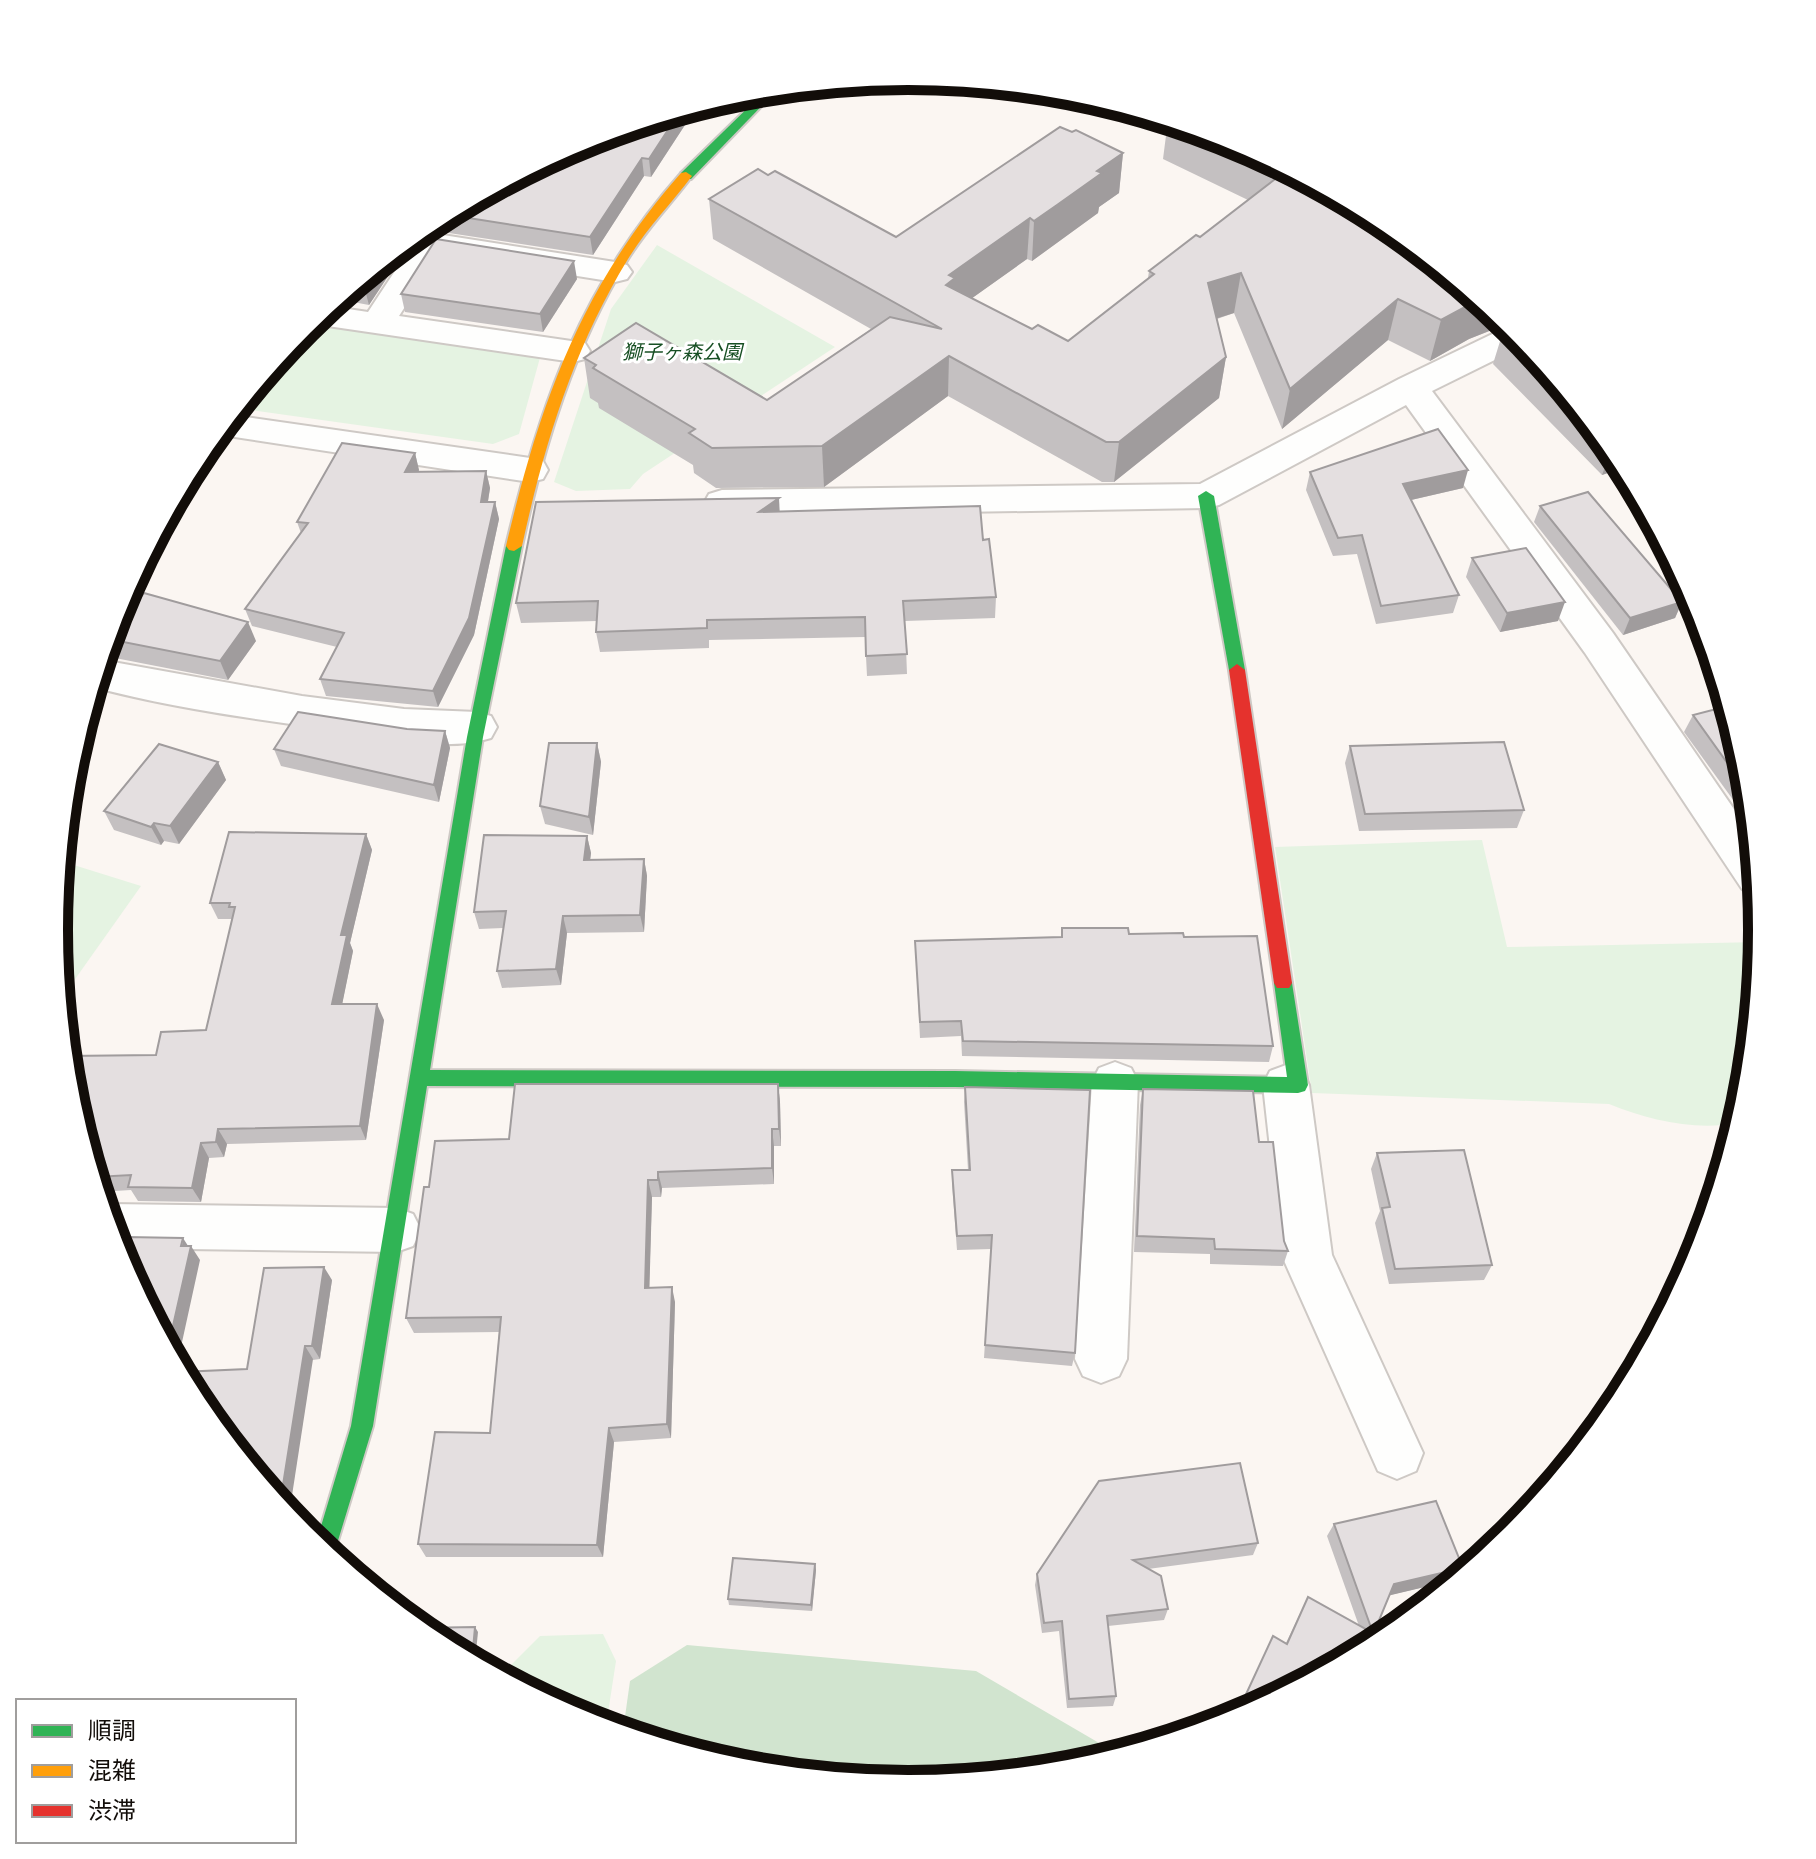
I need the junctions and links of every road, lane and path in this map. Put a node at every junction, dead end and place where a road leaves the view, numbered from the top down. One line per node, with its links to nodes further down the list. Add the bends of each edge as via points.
1 (759, 104): 2 (street, via 669,194)
2 (615, 272): 4 (street, via 430,243); 6 (street)
3 (334, 317): 4 (street)
4 (377, 323): 6 (street)
5 (1506, 340): 7 (street)
6 (573, 351): 9 (street)
7 (1411, 387): 10 (street); 14 (street, via 1599,643)
8 (236, 427): 9 (street)
9 (530, 470): 13 (street, via 539,507)
10 (1206, 496): 11 (street); 17 (street, via 1233,640 1298,1085)
11 (683, 503)
12 (108, 676): 13 (street, via 216,699 430,729)
13 (477, 727): 15 (street)
14 (1744, 858)
15 (418, 1078): 16 (street); 19 (street)
16 (1115, 1082): 17 (street); 20 (street)
17 (1286, 1085): 21 (street, via 1307,1256)
18 (123, 1226): 19 (street)
19 (396, 1230): 22 (street, via 362,1426)
20 (1101, 1359)
21 (1397, 1453)
22 (329, 1537)

